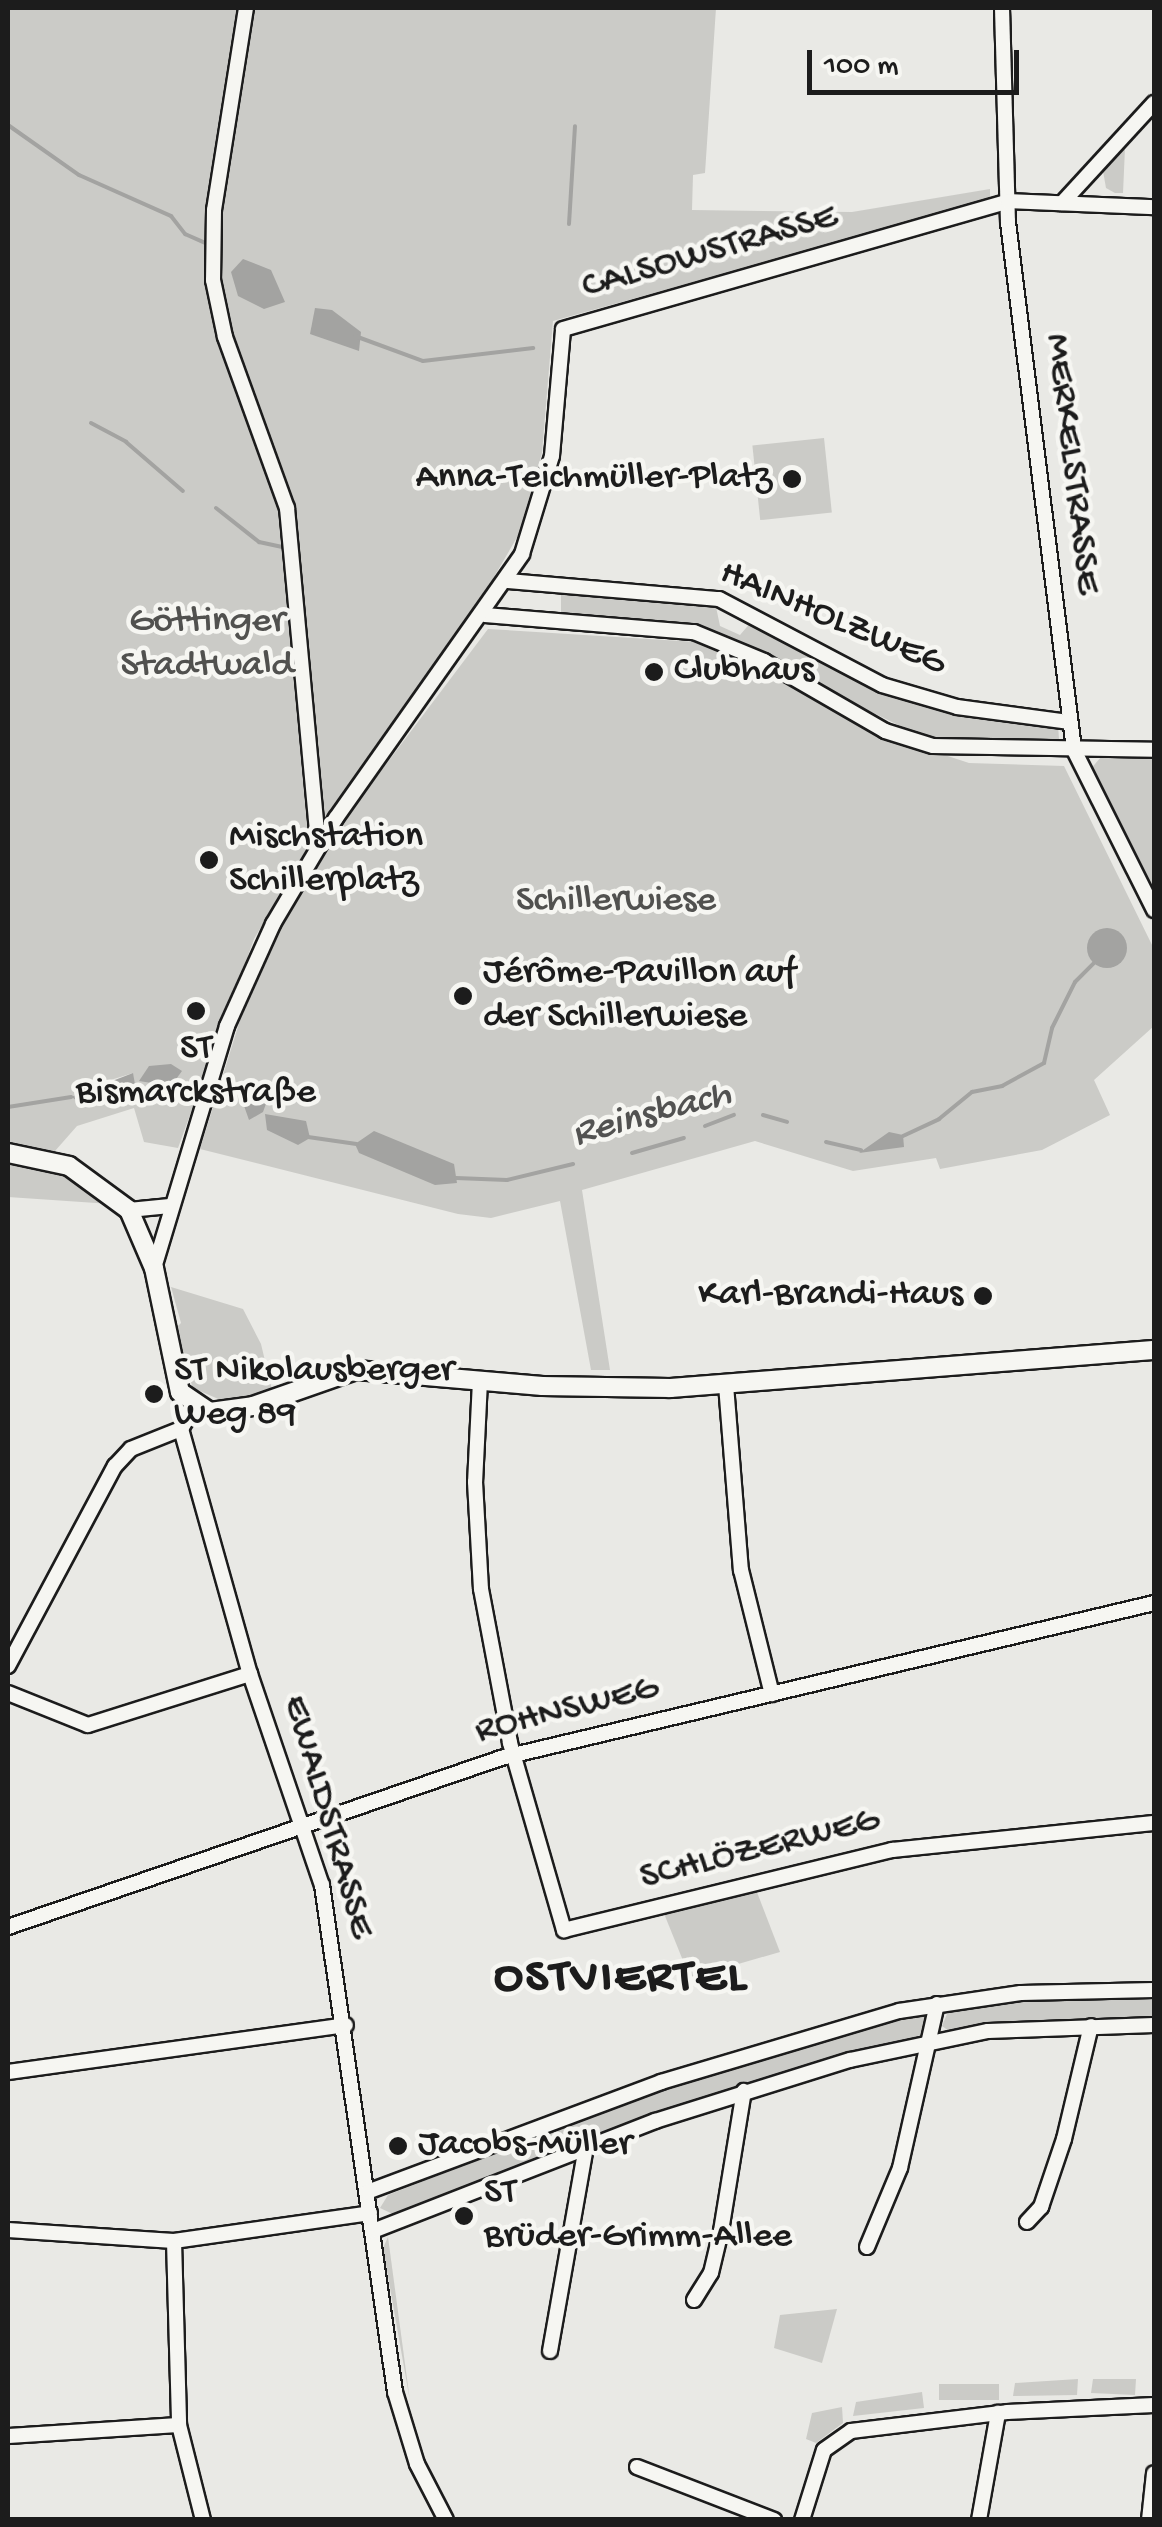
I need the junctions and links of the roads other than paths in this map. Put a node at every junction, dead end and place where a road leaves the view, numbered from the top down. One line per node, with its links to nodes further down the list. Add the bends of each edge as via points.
1 (246, 8): 12 (street, via 214,210 213,280 225,336 288,508)
2 (1002, 8): 4 (street, MERKELSTRASSE)
3 (1154, 104): 5 (street)
4 (1008, 202): 5 (street, CALSOWSTRASSE); 7 (street, CALSOWSTRASSE, via 563,330 550,466); 9 (street, MERKELSTRASSE)
5 (1062, 202): 6 (street, CALSOWSTRASSE)
6 (1154, 207)
7 (508, 582): 8 (street, CALSOWSTRASSE); 9 (street, HAINHOLZWEG, via 719,599 882,685 957,707)
8 (485, 615): 10 (street, HAINHOLZWEG, via 694,632 917,741 965,751); 12 (street, CALSOWSTRASSE)
9 (1070, 722): 10 (street, MERKELSTRASSE)
10 (1074, 750): 11 (street, HAINHOLZWEG); 13 (street, MERKELSTRASSE)
11 (1154, 750)
12 (318, 844): 15 (street, CALSOWSTRASSE, via 250,971)
13 (1154, 910)
14 (8, 1153): 16 (street, via 69,1166)
15 (170, 1206): 16 (street); 17 (street, CALSOWSTRASSE)
16 (129, 1210): 17 (street)
17 (154, 1268): 21 (street, via 175,1379)
18 (1154, 1350): 20 (street)
19 (480, 1381): 20 (street); 21 (street, via 356,1370 229,1412); 28 (street, via 480,1590)
20 (726, 1385): 27 (street, via 740,1570)
21 (194, 1407): 22 (street)
22 (181, 1429): 24 (street, via 131,1449 115,1466); 25 (street, EWALDSTRASSE)
23 (1154, 1603): 27 (street, ROHNSWEG)
24 (8, 1666)
25 (250, 1674): 26 (street, via 88,1725); 30 (street, EWALDSTRASSE)
26 (8, 1693)
27 (772, 1694): 28 (street, ROHNSWEG)
28 (516, 1754): 29 (street, SCHLÖZERWEG, via 564,1930 892,1850); 30 (street, ROHNSWEG)
29 (1154, 1823)
30 (303, 1826): 31 (street, ROHNSWEG); 34 (street, EWALDSTRASSE, via 325,1900)
31 (8, 1927)
32 (1154, 1990): 33 (street)
33 (937, 2004): 37 (street); 41 (street, via 661,2082)
34 (346, 2025): 38 (street); 41 (street, EWALDSTRASSE)
35 (1154, 2025): 36 (street)
36 (1092, 2026): 37 (street); 43 (street, via 1064,2140 1041,2207)
37 (930, 2040): 39 (street); 47 (street, via 900,2168)
38 (8, 2072)
39 (744, 2092): 40 (street); 48 (street, via 721,2231 710,2273)
40 (586, 2146): 45 (street); 49 (street)
41 (367, 2192): 42 (street, EWALDSTRASSE)
42 (370, 2213): 45 (street, EWALDSTRASSE); 46 (street)
43 (1027, 2222)
44 (8, 2230): 46 (street)
45 (373, 2231): 57 (street, EWALDSTRASSE, via 403,2427)
46 (174, 2241): 52 (street)
47 (866, 2247)
48 (694, 2300)
49 (550, 2352)
50 (1154, 2405): 51 (street)
51 (998, 2414): 59 (street, via 892,2423 838,2436 824,2450); 60 (street)
52 (179, 2425): 53 (street); 56 (street)
53 (8, 2436)
54 (637, 2467): 58 (street)
55 (1154, 2473): 61 (street)
56 (203, 2520)
57 (446, 2520)
58 (774, 2520)
59 (802, 2520)
60 (980, 2520)
61 (1148, 2520)

